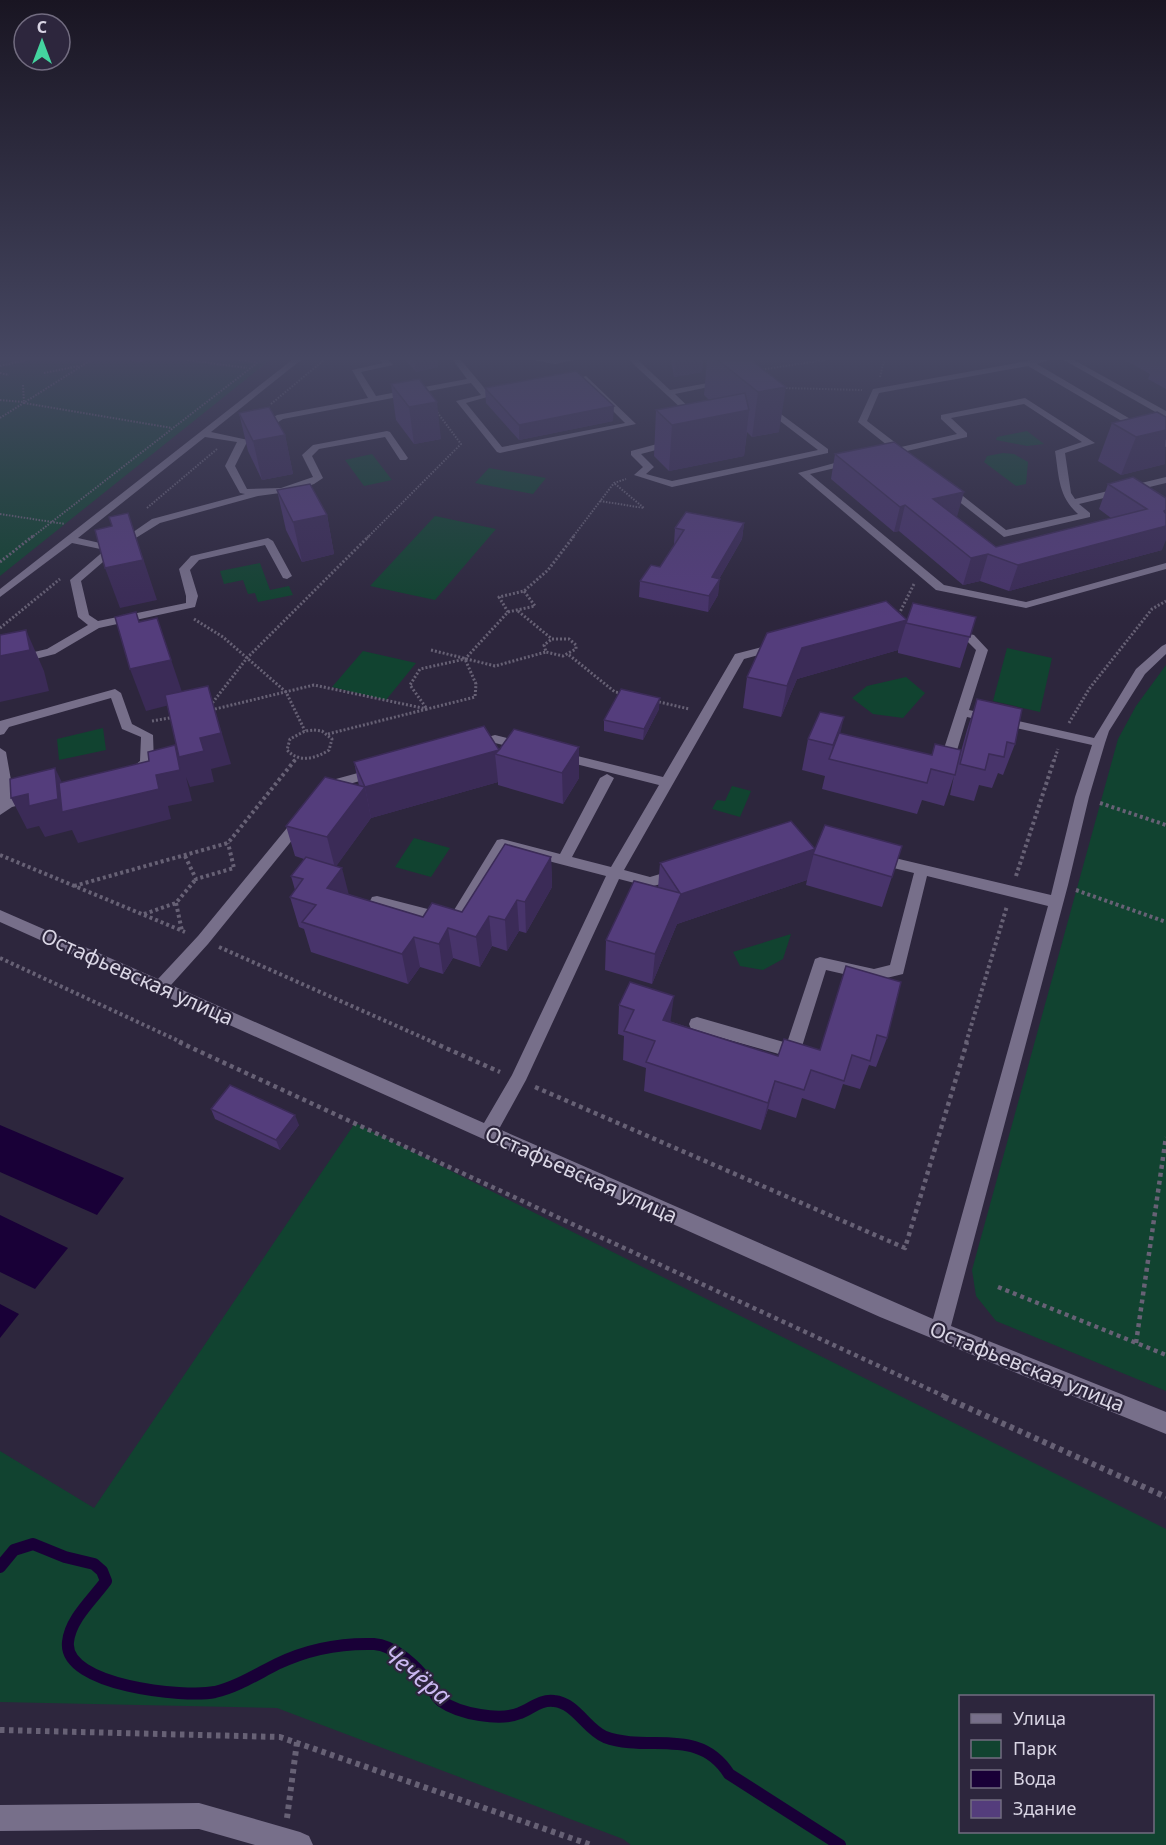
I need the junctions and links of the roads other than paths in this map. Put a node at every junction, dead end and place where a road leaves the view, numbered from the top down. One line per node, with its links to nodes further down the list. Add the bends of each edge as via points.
1 (188, 446): 23 (street)
2 (240, 446): 20 (street, via 230,466 243,491)
3 (321, 446): 20 (street, via 307,455 318,478 309,484)
4 (395, 446): 14 (street)
5 (497, 446): 6 (street, via 500,450)
6 (520, 446)
7 (661, 446): 8 (street, via 634,453 649,467 639,475 672,484 825,451)
8 (819, 446)
9 (894, 446): 12 (street)
10 (916, 446): 12 (street)
11 (1076, 446): 22 (street, via 1060,451 1066,493)
12 (899, 450): 13 (street); 16 (street)
13 (888, 453)
14 (403, 458)
15 (867, 458): 25 (street, via 803,473 940,588 1026,605)
16 (917, 464)
17 (934, 478): 22 (street, via 1004,534 1086,515)
18 (1166, 480): 19 (street)
19 (1127, 490): 21 (street); 22 (street)
20 (254, 495): 24 (street, via 156,521)
21 (1137, 497)
22 (1072, 503)
23 (69, 539): 24 (street); 27 (street)
24 (113, 549): 28 (street, via 75,580 84,617)
25 (1166, 566)
26 (287, 576): 28 (street, via 268,541 195,558 184,569 191,605)
27 (0, 594)
28 (96, 625): 32 (street, via 51,652)
29 (938, 630): 33 (street, via 970,638 982,650)
30 (796, 642): 42 (street, via 739,657)
31 (1166, 648): 35 (street, via 1140,672)
32 (0, 664)
33 (962, 712): 35 (street); 38 (street, via 945,766)
34 (0, 731): 40 (street, via 4,724 115,693 126,726 147,735 147,763)
35 (1099, 742): 51 (street)
36 (462, 748): 42 (street, via 495,739)
37 (0, 752): 44 (street)
38 (934, 764)
39 (385, 770): 53 (street, via 330,785)
40 (123, 775)
41 (607, 778): 46 (street)
42 (668, 783): 49 (street)
43 (43, 795): 44 (street)
44 (4, 807)
45 (866, 856): 48 (street)
46 (563, 861): 49 (street); 50 (street, via 502,844 454,922)
47 (692, 868): 49 (street, via 650,882)
48 (922, 869): 51 (street); 54 (street, via 897,970 874,975 820,963 793,1051)
49 (614, 875): 55 (street, via 518,1080)
50 (376, 901)
51 (1056, 902): 56 (street)
52 (0, 916): 53 (street, Остафьевская улица)
53 (160, 987): 55 (street, Остафьевская улица)
54 (697, 1024)
55 (487, 1133): 56 (street, Остафьевская улица)
56 (939, 1332): 57 (street, Остафьевская улица)
57 (1166, 1423)
58 (0, 1818): 59 (street, via 199,1816)
59 (292, 1843)

